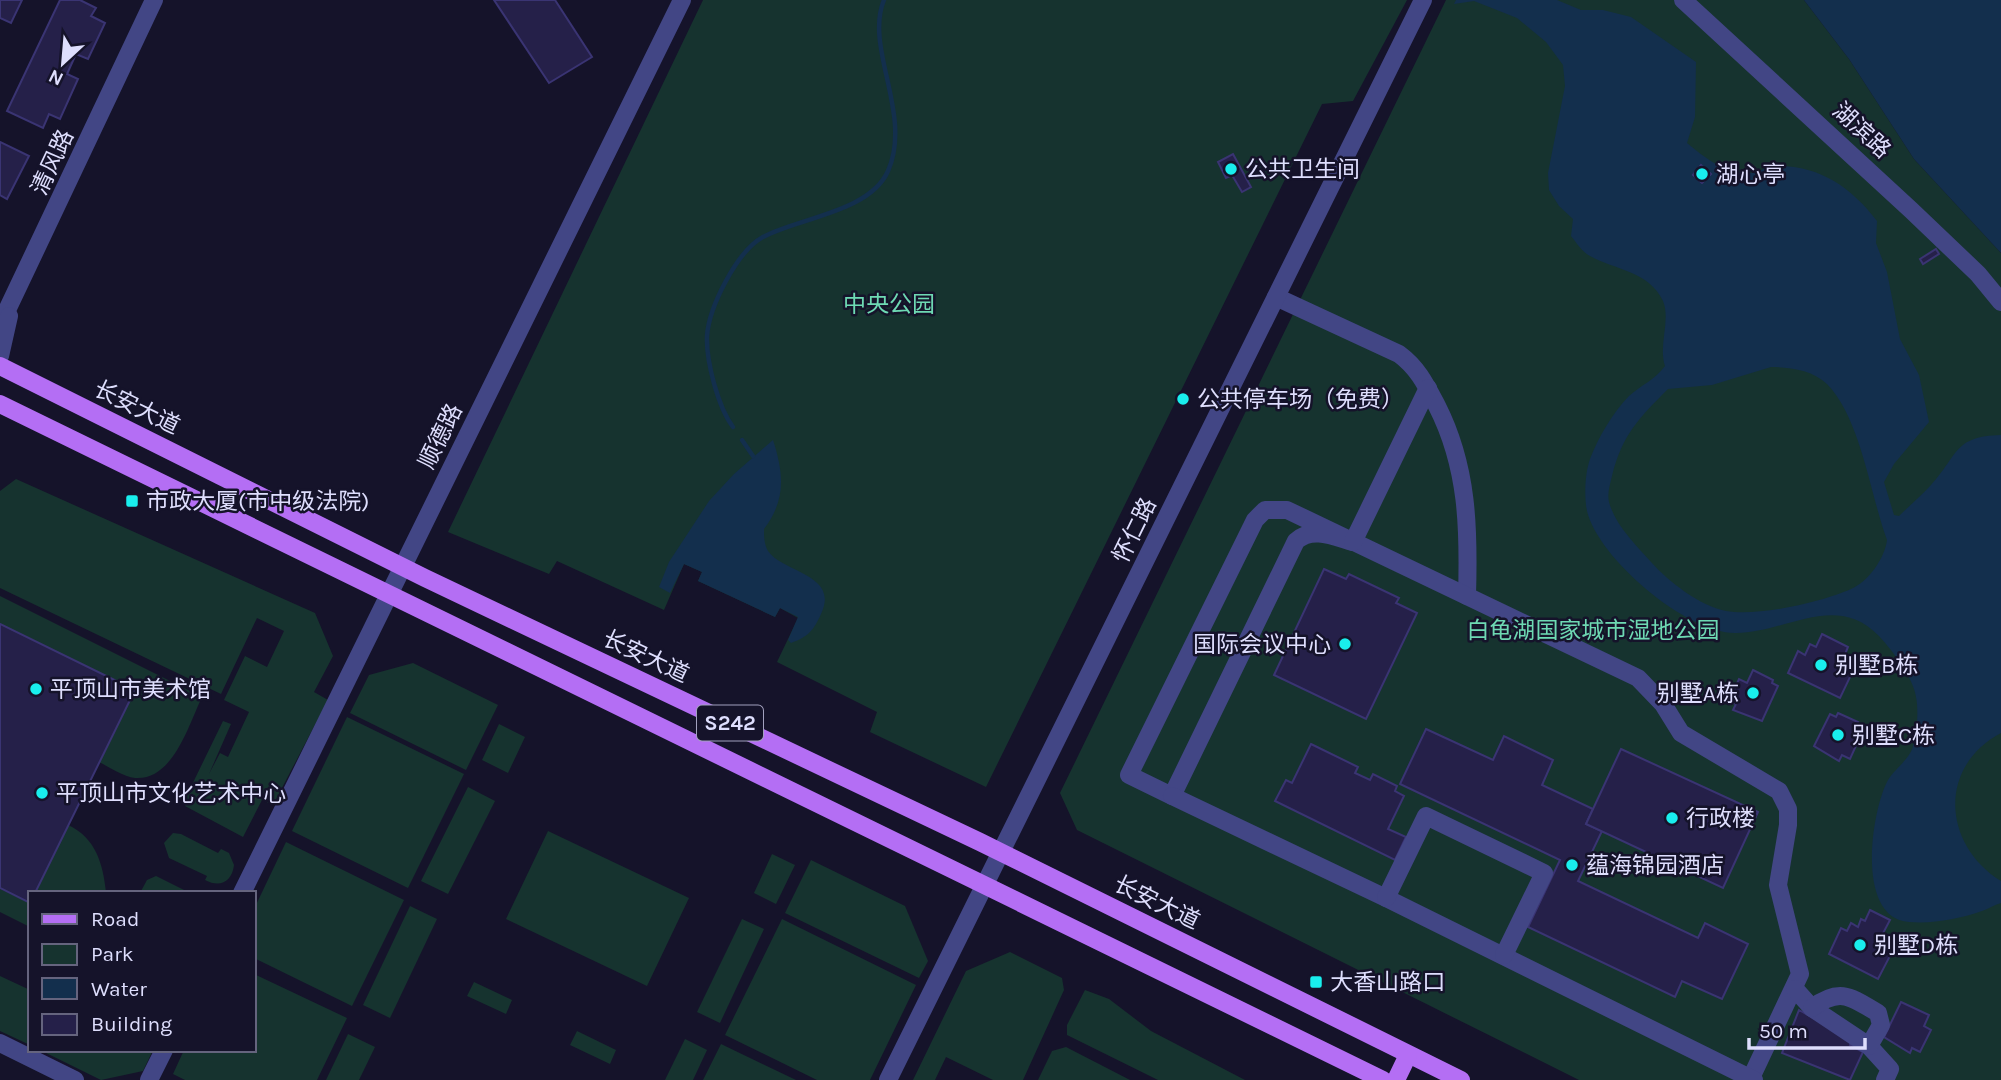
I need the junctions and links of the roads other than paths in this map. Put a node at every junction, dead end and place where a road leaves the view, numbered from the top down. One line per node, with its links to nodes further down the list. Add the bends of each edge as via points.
1 (154, 0): 7 (street, 清风路)
2 (682, 0): 14 (street, 顺德路)
3 (1423, 0): 5 (street, 怀仁路)
4 (1683, 0): 6 (street, 湖滨路, via 1911,210)
5 (1276, 297): 11 (street, via 1399,355 1415,366); 18 (street, 怀仁路)
6 (2001, 302)
7 (12, 306): 8 (street, 清风路); 9 (street, 清风路)
8 (0, 325)
9 (0, 356)
10 (0, 366): 14 (main road, 长安大道 / S242)
11 (1427, 388): 13 (street); 16 (street, via 1448,427 1467,501)
12 (0, 404): 15 (main road, S242)
13 (1353, 542): 16 (street); 17 (street, via 1317,533 1296,541); 17 (street, via 1287,510 1259,513 1129,775)
14 (403, 567): 15 (street, 顺德路); 18 (main road, 长安大道 / S242)
15 (390, 593): 19 (main road, S242); 20 (street, 顺德路)
16 (1467, 596): 23 (street, via 1637,678 1663,704 1681,733 1779,791 1788,809 1788,825 1778,885 1799,959)
17 (1172, 796): 21 (street)
18 (1000, 852): 19 (street, 怀仁路); 28 (main road, 长安大道 / S242)
19 (985, 883): 33 (street, 怀仁路); 34 (main road, S242)
20 (243, 891)
21 (1386, 898): 22 (street); 22 (street, via 1426,816 1485,844 1544,873)
22 (1504, 955): 30 (street)
23 (1795, 989): 24 (street); 30 (street)
24 (1812, 1008): 26 (street); 26 (street, via 1839,994 1878,1013 1881,1025)
25 (0, 1043): 31 (street)
26 (1869, 1046): 37 (street, via 1890,1069)
27 (163, 1052): 32 (street)
28 (1408, 1055): 29 (main road, 长安大道 / S242); 35 (main road)
29 (1426, 1073): 36 (main road, 长安大道 / S242)
30 (1751, 1079)
31 (75, 1080)
32 (149, 1080)
33 (888, 1080)
34 (1383, 1080)
35 (1396, 1080)
36 (1461, 1080)
37 (1885, 1080)

